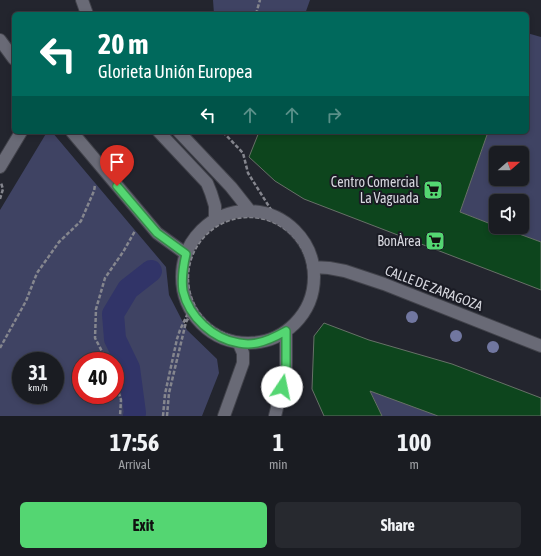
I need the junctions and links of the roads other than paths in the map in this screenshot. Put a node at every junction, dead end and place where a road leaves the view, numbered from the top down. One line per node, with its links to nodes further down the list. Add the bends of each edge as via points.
1 (82, 0): 2 (street)
2 (86, 12)
3 (0, 40): 4 (street)
4 (12, 56)
5 (20, 134): 9 (street)
6 (74, 134): 12 (street, via 157,233)
7 (161, 134): 11 (street, via 207,184 215,206)
8 (181, 134): 10 (street)
9 (0, 167)
10 (250, 211): 11 (street, via 232,213); 13 (street, via 268,214 284,222 298,234 308,250)
11 (214, 220): 12 (street, via 202,229)
12 (186, 254): 15 (street, via 182,273 183,291 193,310 203,326 221,338)
13 (313, 267): 14 (street, via 313,285 308,303 300,319); 16 (street, CALLE DE ZARAGOZA, via 345,271 384,284)
14 (286, 331): 15 (street, via 258,343); 18 (street, via 286,372)
15 (239, 344): 17 (street, via 243,353 243,363)
16 (541, 346)
17 (224, 416)
18 (275, 416)

